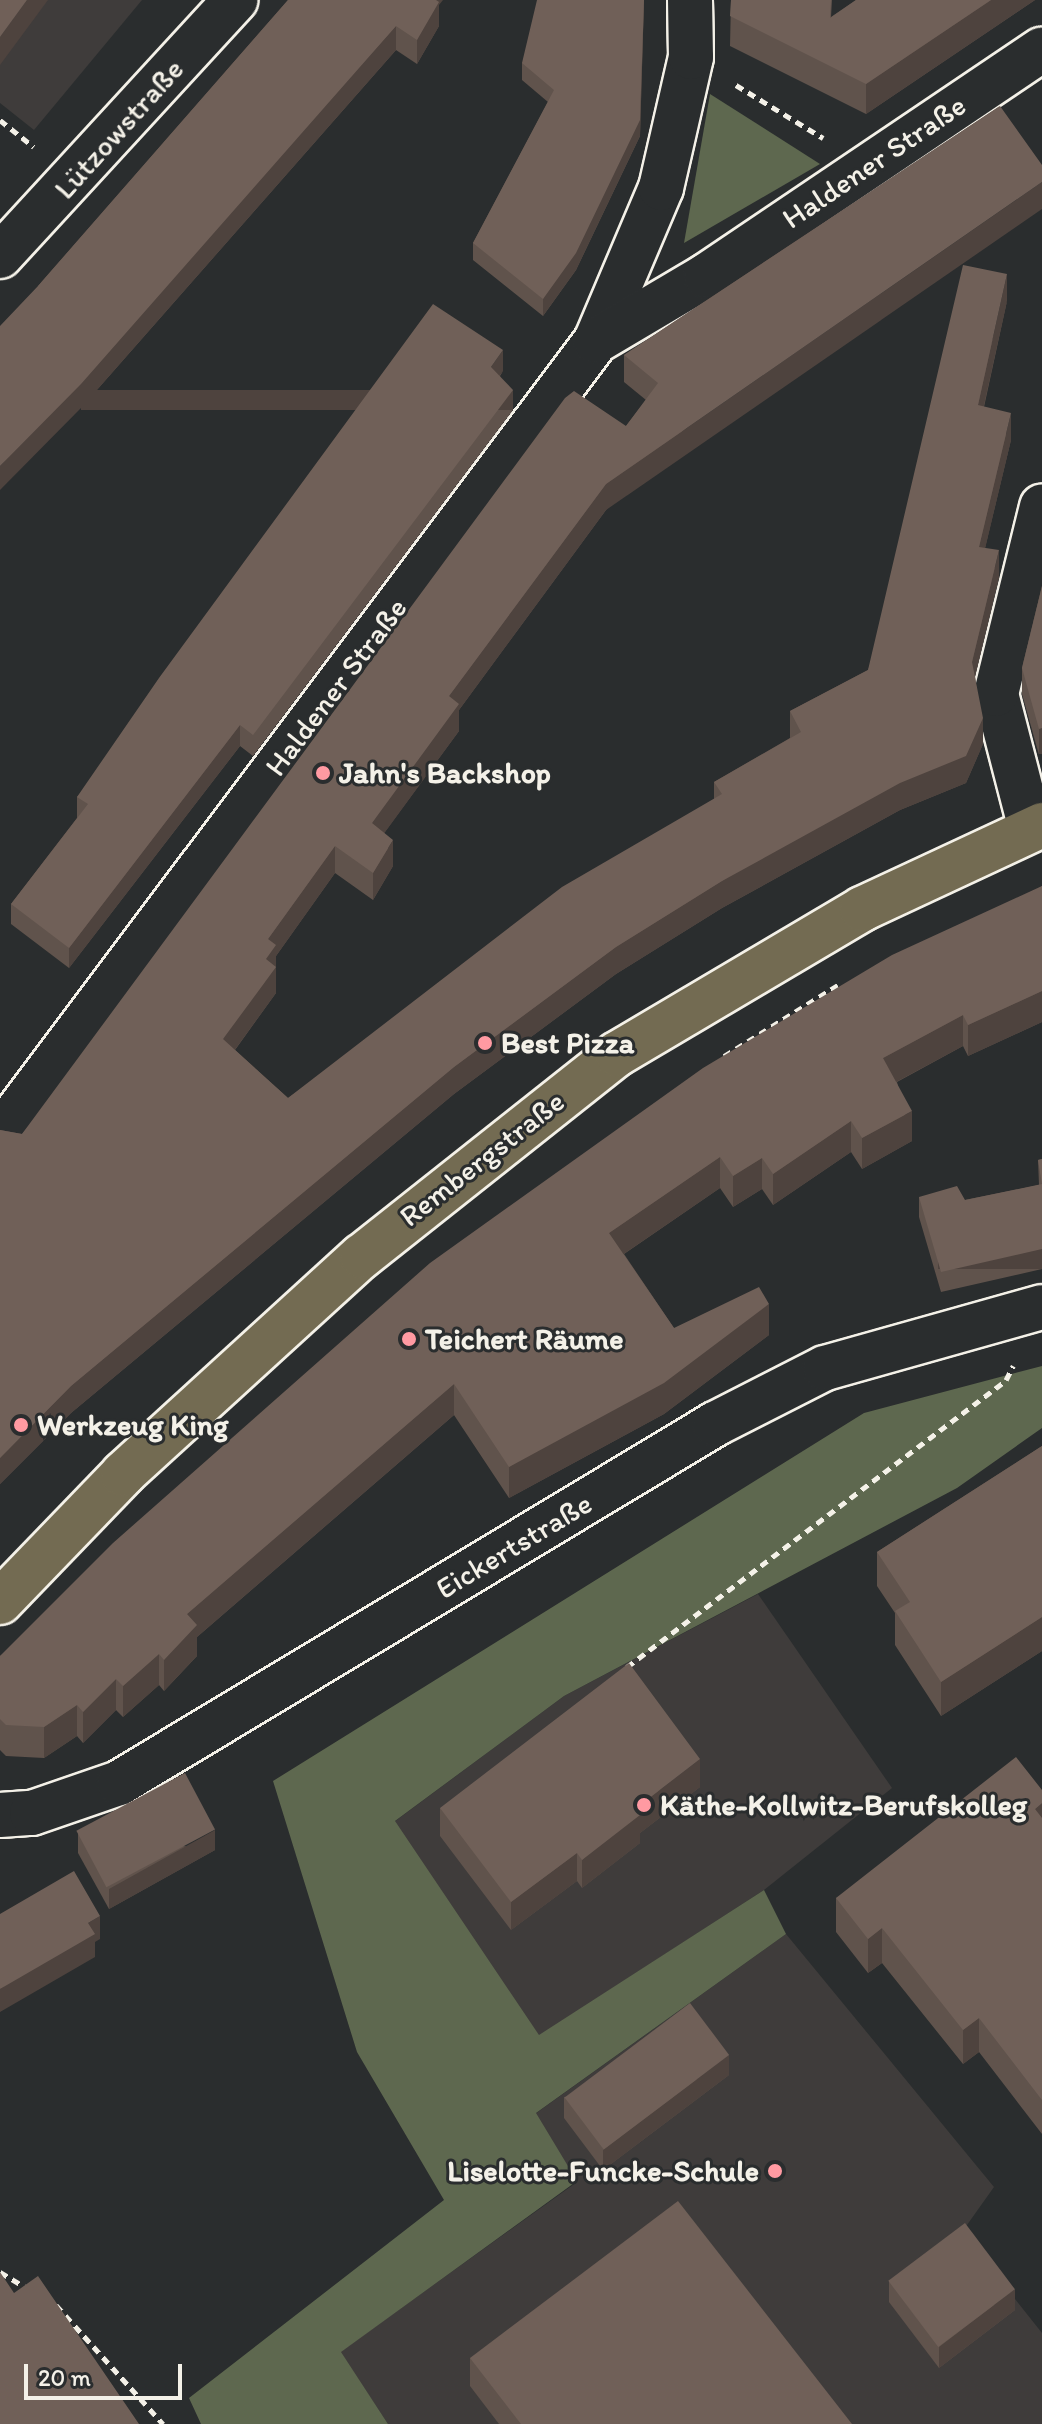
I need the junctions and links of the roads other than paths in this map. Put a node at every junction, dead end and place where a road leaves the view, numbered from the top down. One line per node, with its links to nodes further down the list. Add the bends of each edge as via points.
1 (235, 0): 5 (street, Lützowstraße)
2 (690, 0): 4 (street, via 691,57 661,188)
3 (1042, 49): 6 (street, Haldener Straße)
4 (640, 244): 6 (street); 7 (street)
5 (0, 256)
6 (706, 276): 7 (street, Haldener Straße)
7 (596, 341): 10 (street, Haldener Straße)
8 (1042, 507): 9 (street, via 996,694)
9 (1036, 827): 12 (main road, Rembergstraße, via 862,909 617,1054 480,1157 123,1474)
10 (0, 1135)
11 (1042, 1307): 13 (street, Eickertstraße, via 825,1368 715,1424 119,1783 32,1813)
12 (0, 1602)
13 (0, 1815)

